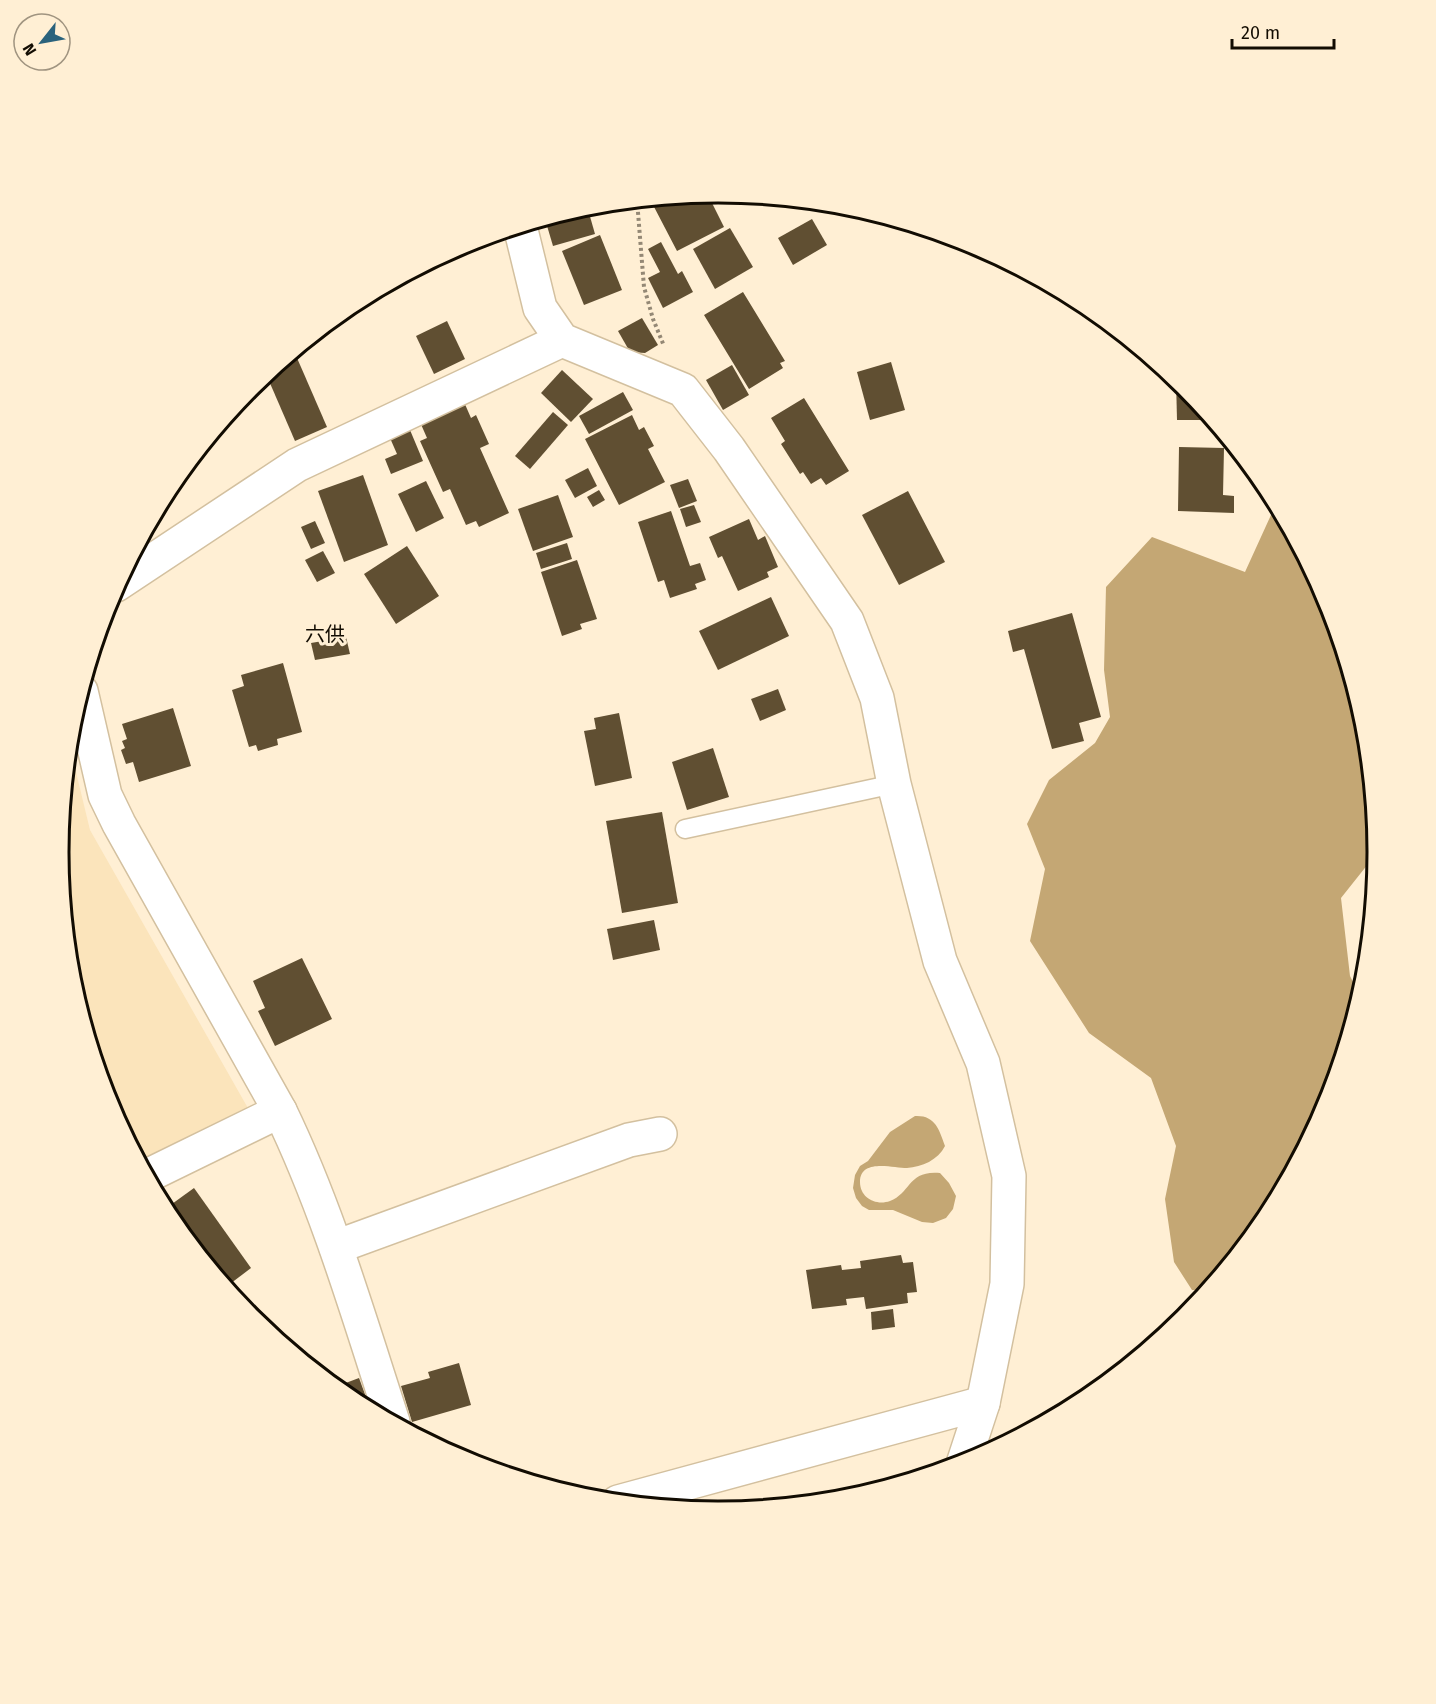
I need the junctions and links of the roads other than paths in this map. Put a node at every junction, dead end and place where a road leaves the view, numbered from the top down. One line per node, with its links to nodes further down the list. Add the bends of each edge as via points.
1 (522, 233): 2 (street, via 540,308)
2 (562, 340): 3 (street, via 297,465); 5 (street, via 683,390 729,449 847,621 877,698)
3 (132, 575)
4 (85, 708): 7 (street, via 105,795 119,824)
5 (894, 784): 6 (lane); 11 (street, via 940,961 983,1063 1009,1176 1007,1284)
6 (685, 829)
7 (280, 1111): 9 (street); 10 (street, via 304,1160)
8 (660, 1134): 10 (street, via 629,1140)
9 (154, 1173)
10 (336, 1247): 12 (street)
11 (983, 1403): 13 (street); 14 (street)
12 (390, 1412)
13 (967, 1451)
14 (641, 1496)

